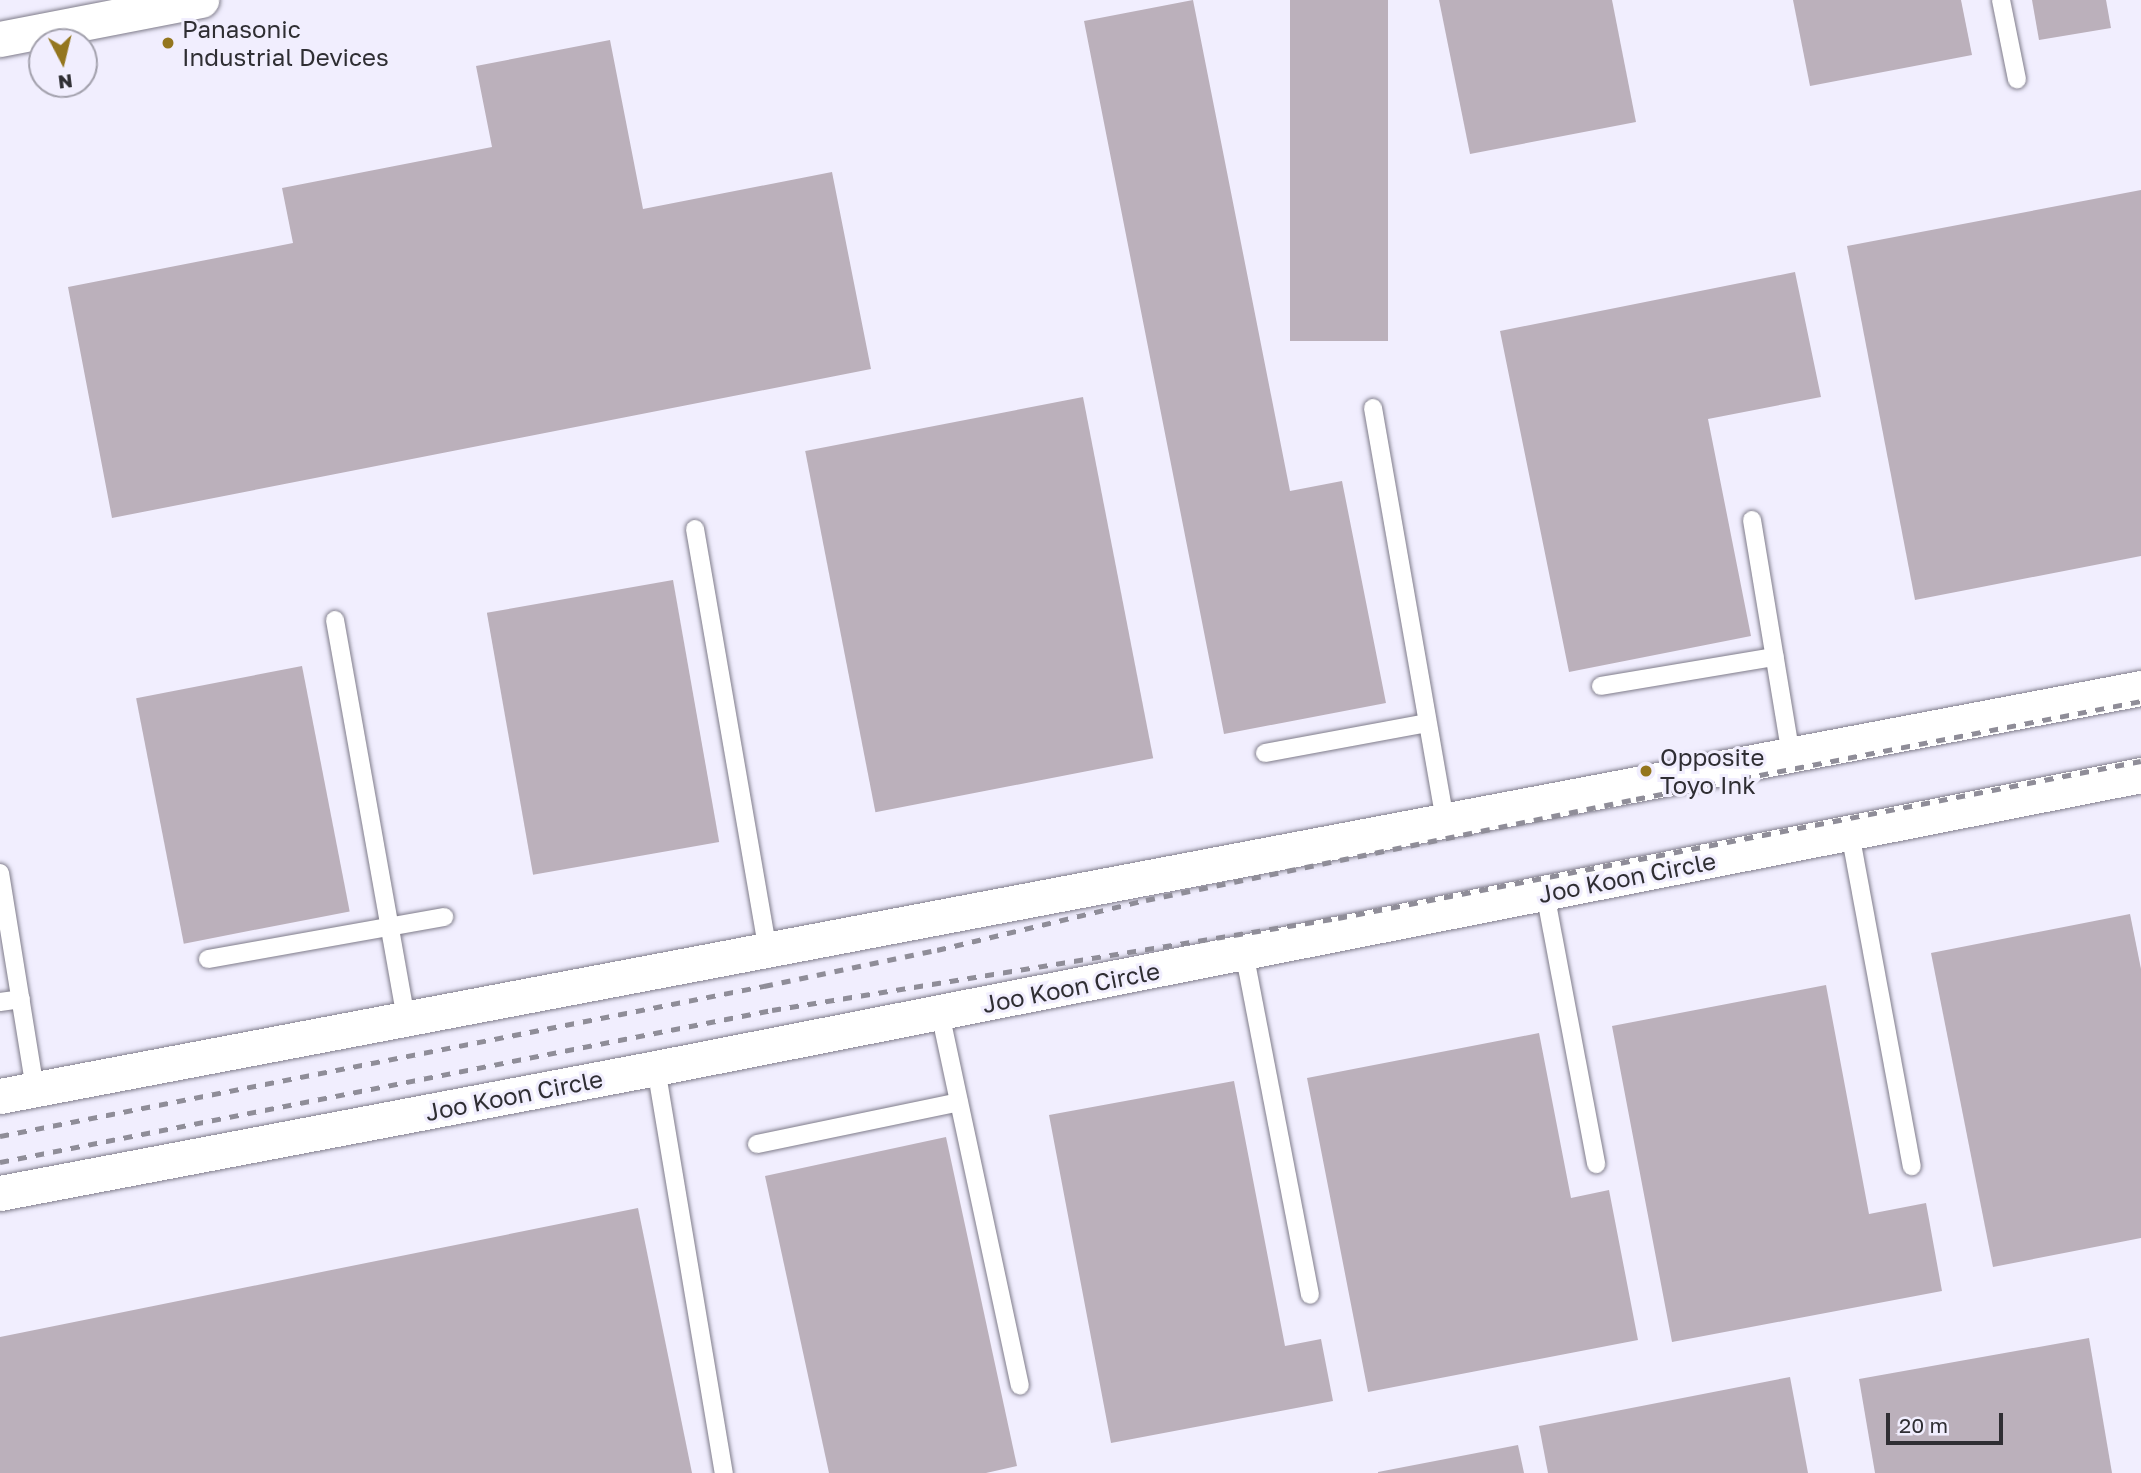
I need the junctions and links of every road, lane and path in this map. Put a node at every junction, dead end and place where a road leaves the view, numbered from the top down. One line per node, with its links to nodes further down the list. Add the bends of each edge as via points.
1 (201, 0): 3 (street)
2 (2001, 0): 4 (lane)
3 (0, 39)
4 (2017, 79)
5 (1373, 408): 12 (lane)
6 (1752, 520): 9 (lane)
7 (695, 529): 22 (lane)
8 (335, 620): 21 (lane)
9 (1775, 657): 10 (lane); 14 (lane)
10 (1601, 686)
11 (2141, 688): 14 (street)
12 (1427, 723): 13 (lane); 16 (lane)
13 (1265, 753)
14 (1791, 755): 16 (street)
15 (2141, 775): 17 (street, Joo Koon Circle)
16 (1444, 821): 22 (street)
17 (1850, 833): 19 (street, Joo Koon Circle); 35 (lane)
18 (0, 873): 25 (lane)
19 (1545, 893): 23 (street, Joo Koon Circle); 34 (lane)
20 (444, 917): 21 (lane)
21 (390, 926): 24 (lane); 28 (lane)
22 (768, 950): 28 (street)
23 (1244, 952): 27 (street, Joo Koon Circle); 37 (lane)
24 (208, 959)
25 (21, 999): 26 (lane); 30 (lane)
26 (0, 1002)
27 (940, 1013): 29 (street, Joo Koon Circle); 32 (lane)
28 (406, 1019): 30 (street)
29 (656, 1068): 36 (street, Joo Koon Circle); 39 (lane)
30 (36, 1089): 31 (street)
31 (0, 1096)
32 (959, 1102): 33 (lane); 38 (lane)
33 (757, 1144)
34 (1596, 1164)
35 (1912, 1166)
36 (0, 1193)
37 (1310, 1295)
38 (1020, 1385)
39 (724, 1473)

